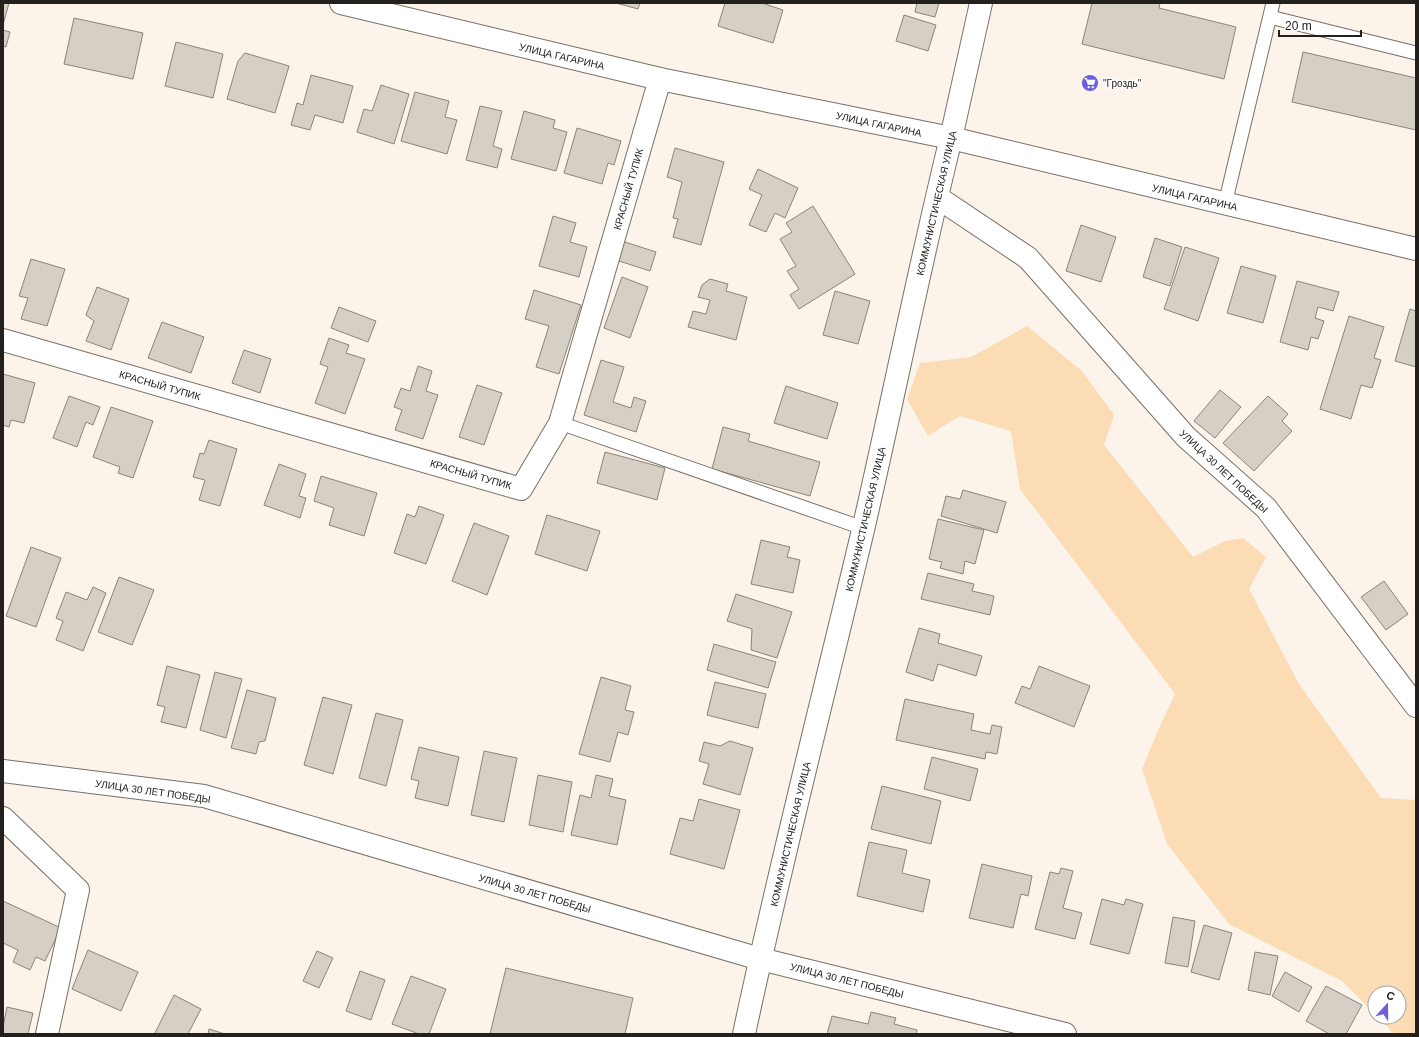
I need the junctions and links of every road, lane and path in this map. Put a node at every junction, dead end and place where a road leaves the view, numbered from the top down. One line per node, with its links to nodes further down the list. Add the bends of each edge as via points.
1 (341, 3): 6 (street, УЛИЦА ГАГАРИНА)
2 (981, 3): 7 (street, КОММУНИСТИЧЕСКАЯ УЛИЦА)
3 (1273, 3): 4 (lane)
4 (1270, 17): 5 (lane); 9 (lane)
5 (1416, 53)
6 (660, 79): 7 (street, УЛИЦА ГАГАРИНА); 12 (street, КРАСНЫЙ ТУПИК)
7 (951, 138): 8 (street, КОММУНИСТИЧЕСКАЯ УЛИЦА); 9 (street, УЛИЦА ГАГАРИНА)
8 (937, 197): 13 (street, КОММУНИСТИЧЕСКАЯ УЛИЦА); 14 (street, УЛИЦА 30 ЛЕТ ПОБЕДЫ, via 1028,258 1186,438 1266,508)
9 (1225, 204): 10 (street, УЛИЦА ГАГАРИНА)
10 (1416, 249)
11 (3, 340): 12 (street, КРАСНЫЙ ТУПИК, via 521,489)
12 (560, 422): 13 (lane)
13 (863, 528): 17 (street, КОММУНИСТИЧЕСКАЯ УЛИЦА)
14 (1416, 706)
15 (3, 771): 17 (street, УЛИЦА 30 ЛЕТ ПОБЕДЫ, via 204,796)
16 (3, 818): 18 (street, via 78,890)
17 (760, 959): 19 (street, КОММУНИСТИЧЕСКАЯ УЛИЦА); 20 (street, УЛИЦА 30 ЛЕТ ПОБЕДЫ)
18 (47, 1034)
19 (744, 1034)
20 (1065, 1034)

